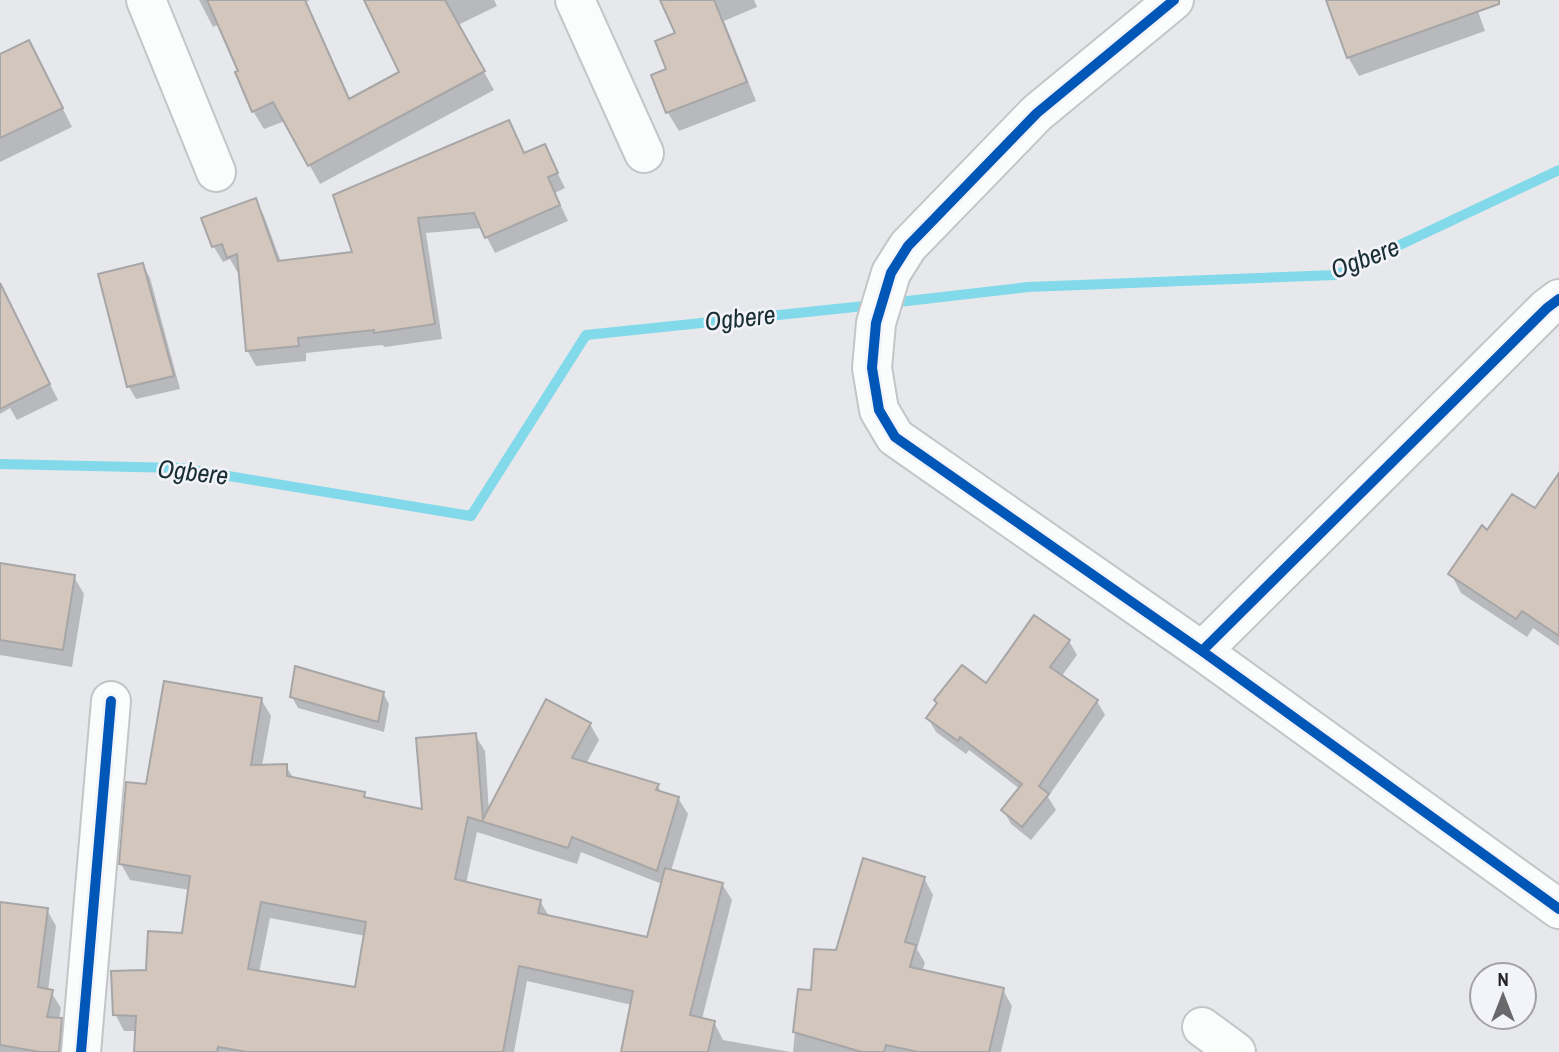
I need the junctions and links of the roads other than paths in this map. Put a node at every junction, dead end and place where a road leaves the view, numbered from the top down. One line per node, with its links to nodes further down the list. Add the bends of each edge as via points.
1 (146, 0): 5 (street)
2 (575, 0): 4 (street)
3 (1174, 0): 7 (street, via 1037,113 908,246 891,273 876,323 872,368 878,410 895,437)
4 (644, 153)
5 (216, 172)
6 (1559, 299): 7 (street)
7 (1202, 651): 9 (street)
8 (111, 701): 11 (street)
9 (1559, 909)
10 (1202, 1027): 12 (street)
11 (81, 1052)
12 (1236, 1052)

